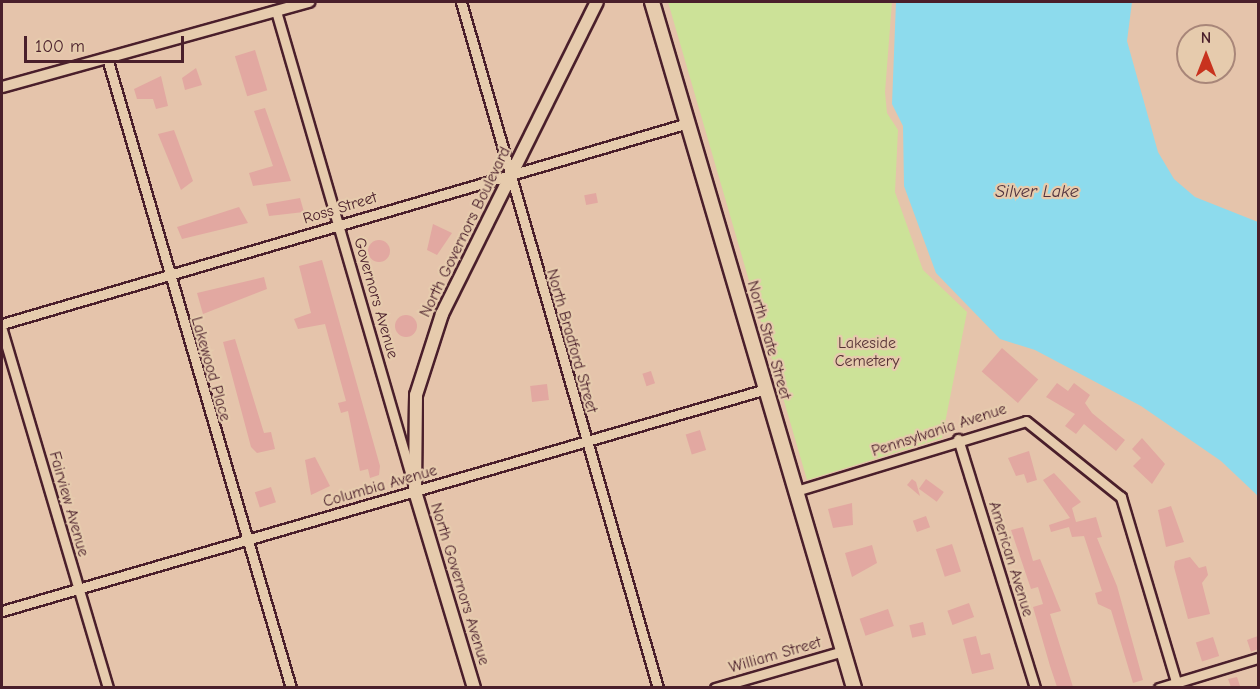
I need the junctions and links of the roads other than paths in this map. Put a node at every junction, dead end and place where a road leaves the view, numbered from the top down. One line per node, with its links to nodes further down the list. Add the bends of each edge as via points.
1 (309, 2): 5 (street)
2 (461, 2): 9 (street, North Bradford Street)
3 (597, 2): 9 (main road, North Governors Boulevard)
4 (652, 2): 8 (main road, North State Street)
5 (276, 11): 6 (street); 10 (street, Governors Avenue)
6 (106, 58): 7 (street); 11 (street, Lakewood Place)
7 (2, 87)
8 (688, 123): 9 (street, Ross Street); 14 (main road, North State Street)
9 (509, 177): 10 (street, Ross Street); 16 (street, North Bradford Street); 17 (main road, North Governors Boulevard, via 422,367 413,426)
10 (339, 224): 11 (street, Ross Street); 17 (street, Governors Avenue)
11 (168, 275): 12 (street, Ross Street); 19 (street, Lakewood Place)
12 (2, 324)
13 (2, 330): 20 (street, Fairview Avenue)
14 (766, 389): 16 (street, Columbia Avenue); 18 (main road, North State Street)
15 (958, 439): 18 (street, Pennsylvania Avenue); 24 (street, Pennsylvania Avenue, via 1026,421 1117,492); 31 (street, American Avenue)
16 (586, 441): 17 (street, Columbia Avenue); 28 (street, North Bradford Street)
17 (415, 491): 19 (street, Columbia Avenue); 27 (main road, North Governors Avenue)
18 (796, 491): 22 (main road, North State Street)
19 (246, 540): 20 (street, Columbia Avenue); 26 (street, Lakewood Place)
20 (78, 589): 21 (street, Columbia Avenue); 25 (street, Fairview Avenue)
21 (2, 611)
22 (843, 651): 29 (street, William Street); 30 (main road, North State Street)
23 (1258, 658): 24 (street)
24 (1177, 685): 32 (street)
25 (108, 687)
26 (291, 687)
27 (474, 687)
28 (658, 687)
29 (715, 687)
30 (854, 687)
31 (1035, 687)
32 (1159, 687)

